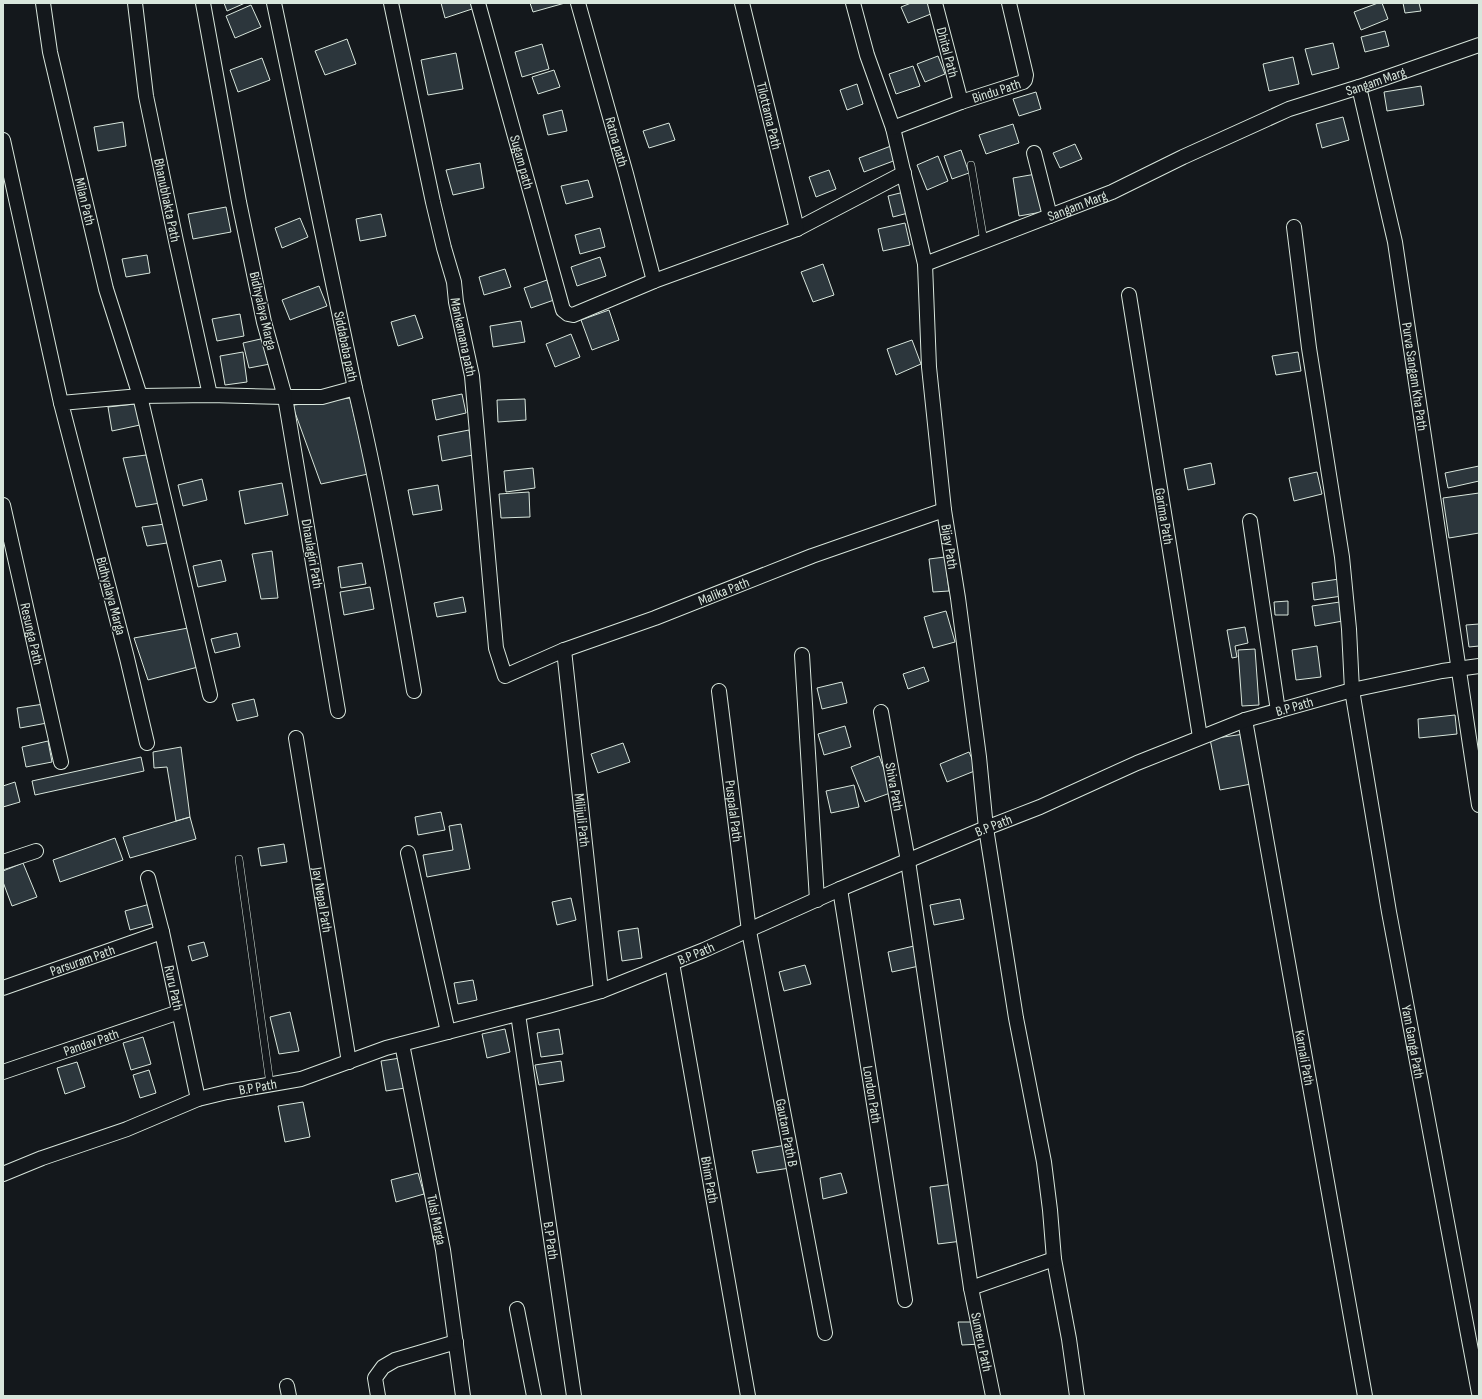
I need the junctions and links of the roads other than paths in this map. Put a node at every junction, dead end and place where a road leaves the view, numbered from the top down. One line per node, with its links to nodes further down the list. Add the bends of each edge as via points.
1 (43, 3): 29 (street, Milan Path, via 50,52 106,289)
2 (135, 3): 28 (street, Bhanubhakta Path, via 146,96)
3 (202, 3): 30 (street, Bidhyalaya Marga, via 239,202 263,315)
4 (274, 3): 27 (street, Siddababa path)
5 (391, 3): 39 (street, Mankamana path, via 433,202 454,282 472,376 496,648)
6 (478, 3): 25 (street, Sugam path, via 562,310 573,315)
7 (578, 3): 25 (street, Ratna path)
8 (742, 3): 22 (street, Tilottama Path)
9 (852, 3): 15 (street)
10 (936, 3): 14 (street, Dhital Path)
11 (1009, 3): 14 (street, Bindu Path, via 1025,80)
12 (1479, 45): 13 (street, Sangam Marg)
13 (1359, 87): 20 (street, Sangam Marg, via 1289,109 1112,192); 38 (street, Purva Sangam Kha Path, via 1395,242)
14 (961, 102): 15 (street, Bindu Path)
15 (893, 128): 19 (street)
16 (3, 140): 31 (street, Bidhyalaya Marga)
17 (1034, 153): 20 (street)
18 (971, 165): 23 (lane)
19 (904, 173): 22 (street); 24 (street)
20 (1050, 216): 23 (street, Sangam Marg)
21 (1294, 227): 40 (street, Yam Ganga Path, via 1309,348 1342,556)
22 (797, 229): 25 (street)
23 (984, 242): 24 (street, Sangam Marg)
24 (925, 264): 33 (street, Bijay Path, via 929,367)
25 (654, 282)
26 (1129, 295): 48 (street, Garima Path)
27 (355, 388): 30 (street, via 322,396); 41 (street, Siddababa path, via 394,572)
28 (210, 395): 29 (street); 30 (street)
29 (140, 396): 31 (street); 43 (street, Milan Path)
30 (285, 397): 44 (street, Dhaulagiri Path)
31 (61, 403): 50 (street, Bidhyalaya Marga)
32 (3, 505): 51 (street, Resunga Path)
33 (944, 510): 35 (street, Malika Path, via 812,556 655,618); 53 (street, Bijay Path, via 960,613)
34 (1250, 521): 45 (street)
35 (564, 650): 39 (street, Malika Path); 66 (street, Milijuli Path)
36 (802, 655): 61 (street)
37 (1479, 666): 38 (street, B.P Path)
38 (1458, 669): 40 (street, B.P Path); 52 (street, Purva Sangam Kha Path)
39 (505, 676)
40 (1352, 690): 45 (street, B.P Path); 82 (street, Yam Ganga Path, via 1390,920)
41 (414, 691)
42 (719, 691): 62 (street, Puspalal Path)
43 (210, 695)
44 (338, 710)
45 (1278, 711): 47 (street, B.P Path)
46 (881, 712): 57 (street, Shiva Path)
47 (1245, 720): 48 (street, B.P Path); 90 (street, Karnali Path)
48 (1200, 737): 53 (street, B.P Path)
49 (296, 738): 71 (street, Jay Nepal Path)
50 (147, 744)
51 (61, 762)
52 (1479, 805)
53 (986, 828): 57 (street, B.P Path); 76 (street, Bijay Path, via 1016,1018 1044,1162)
54 (36, 851): 58 (street)
55 (408, 853): 69 (street)
56 (239, 859): 73 (lane)
57 (908, 861): 60 (street, B.P Path); 77 (street, Shiva Path)
58 (3, 862)
59 (148, 878): 63 (street, Ruru Path)
60 (840, 889): 61 (street, B.P Path); 78 (street, London Path)
61 (817, 900): 62 (street, B.P Path)
62 (749, 931): 64 (street, B.P Path); 80 (street, Gautam Path B)
63 (162, 932): 65 (street, Parsuram Path); 67 (street, Ruru Path)
64 (672, 963): 66 (street, B.P Path); 87 (street, Bhim Path)
65 (3, 988)
66 (601, 991): 68 (street, B.P Path)
67 (179, 1012): 72 (street, Pandav Path); 74 (street, Ruru Path)
68 (518, 1014): 69 (street, B.P Path); 86 (street, B.P Path)
69 (448, 1032): 70 (street, B.P Path)
70 (402, 1044): 71 (street, B.P Path); 81 (street, Tulsi Marga, via 443,1250)
71 (349, 1062): 73 (street, B.P Path, via 301,1079)
72 (3, 1072)
73 (270, 1084): 74 (street, B.P Path)
74 (198, 1099): 75 (street, B.P Path, via 127,1129)
75 (3, 1174)
76 (1054, 1259): 77 (street); 89 (street, Bijay Path)
77 (972, 1288): 88 (street, Sumeru Path)
78 (905, 1300)
79 (517, 1309): 85 (street)
80 (825, 1334)
81 (456, 1342): 83 (street, via 383,1366 375,1378); 84 (street, Tulsi Marga)
82 (1479, 1393)
83 (378, 1396)
84 (464, 1396)
85 (534, 1396)
86 (574, 1396)
87 (748, 1396)
88 (993, 1396)
89 (1078, 1396)
90 (1366, 1396)

